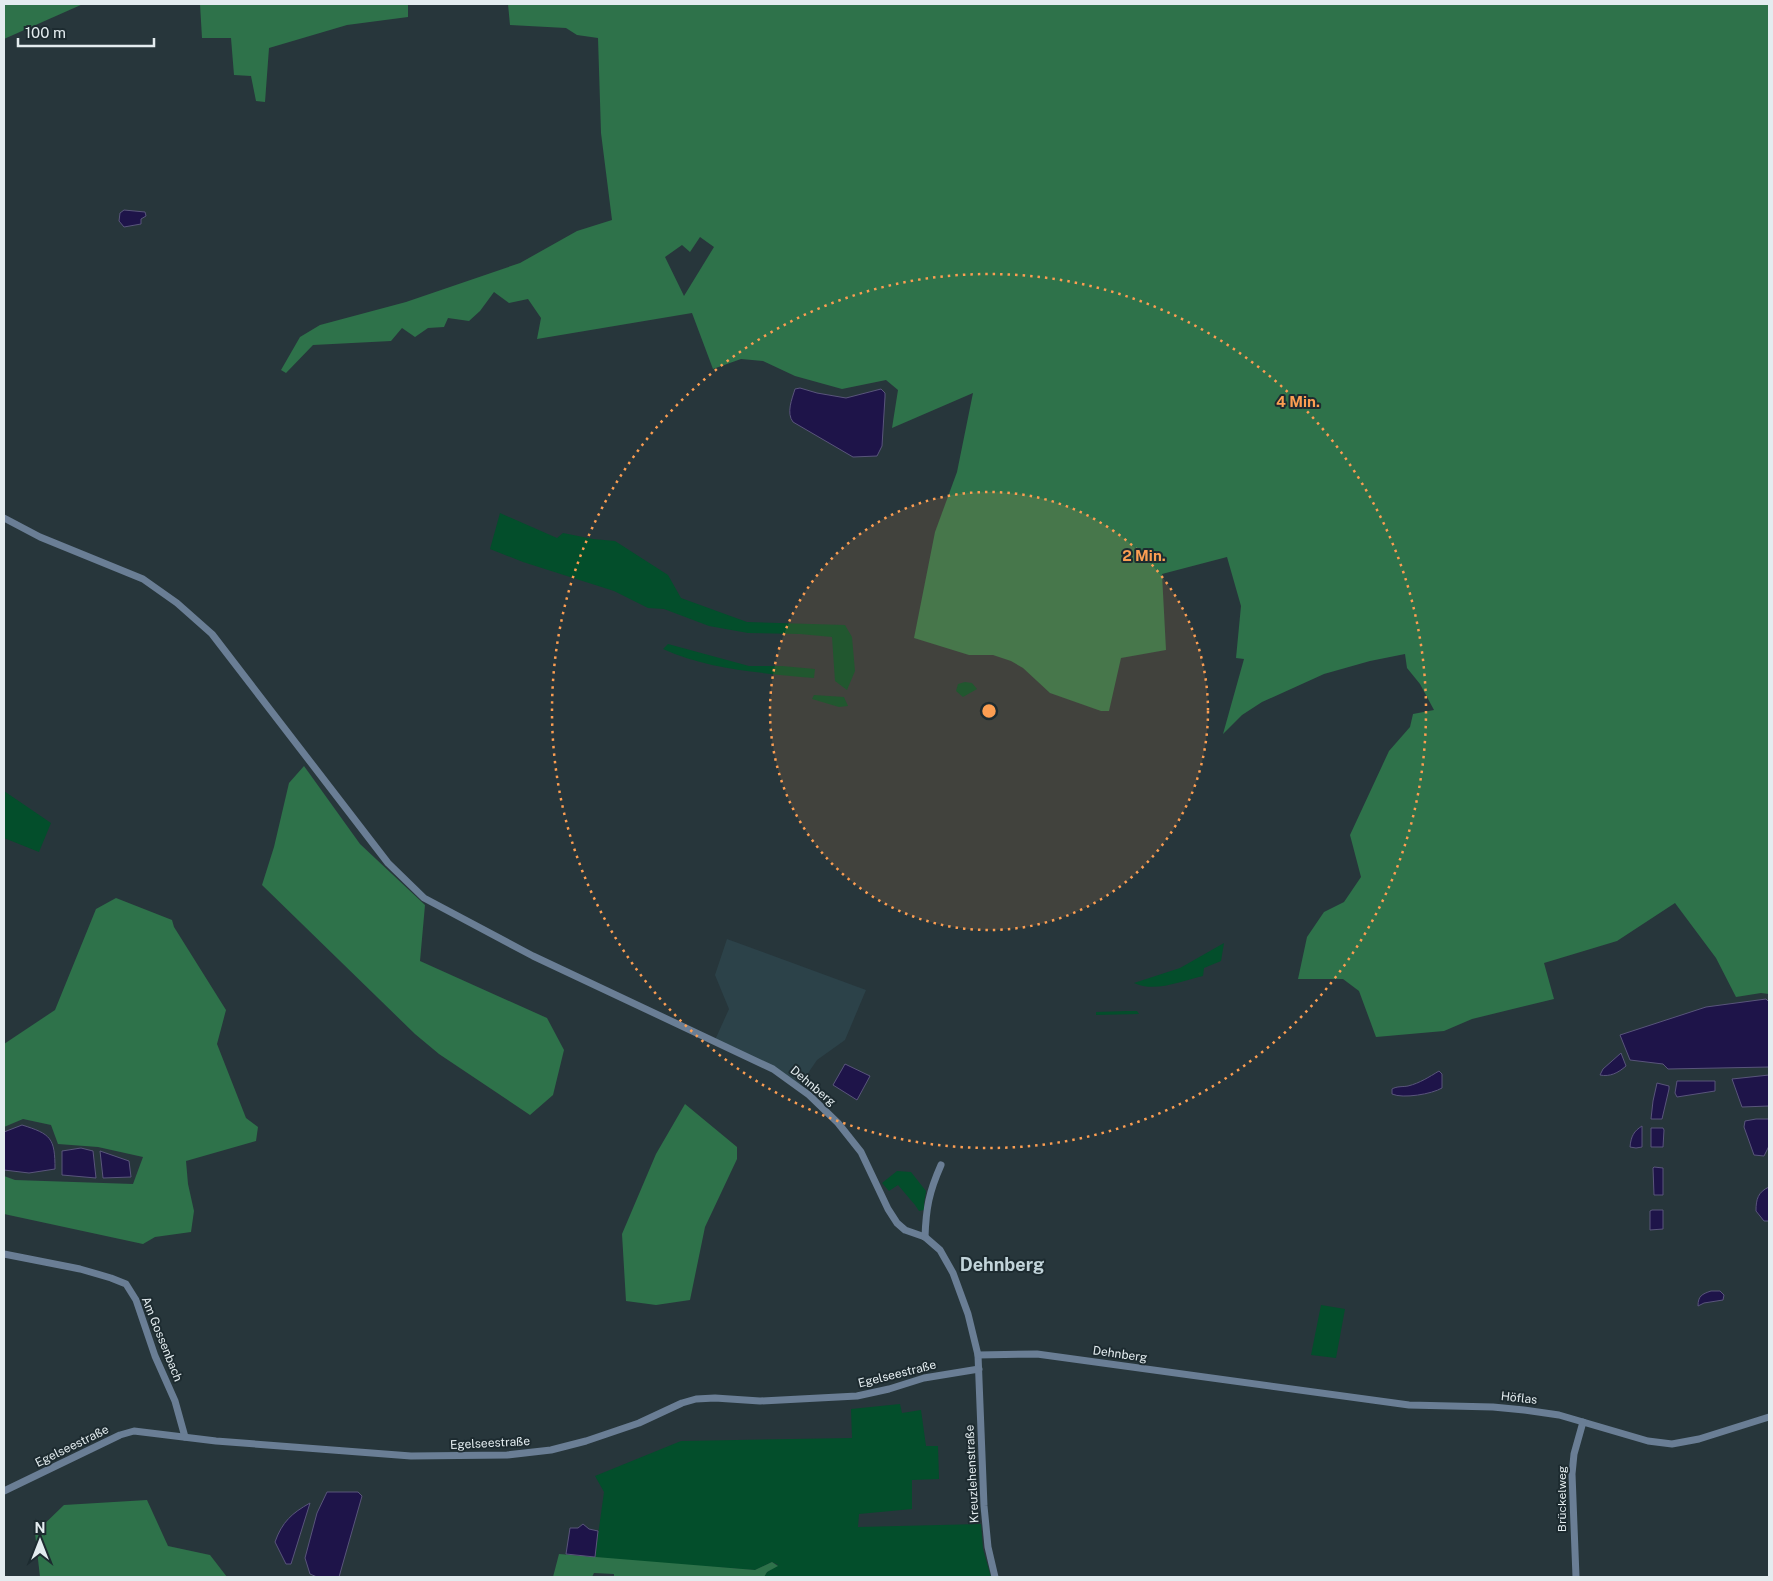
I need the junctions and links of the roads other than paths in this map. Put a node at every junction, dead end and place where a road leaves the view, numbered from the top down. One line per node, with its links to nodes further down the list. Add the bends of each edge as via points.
1 (4, 518): 3 (street, Dehnberg, via 40,537 143,579 178,603 212,634 388,863 424,898 533,956 773,1069 809,1095 838,1123 861,1152 897,1223 905,1230)
2 (941, 1165): 3 (street, via 930,1190)
3 (925, 1237): 5 (street, Dehnberg, via 940,1250 953,1273)
4 (4, 1254): 10 (street, Am Gossenbach, via 80,1269 126,1284 136,1300 175,1401)
5 (978, 1354): 6 (street, Dehnberg); 7 (street, Dehnberg, via 1037,1354)
6 (979, 1369): 10 (street, Egelseestraße, via 924,1378 857,1396 768,1401 696,1399 586,1441 551,1450 507,1455 411,1456); 12 (street, Kreuzlehenstraße, via 984,1506)
7 (1259, 1384): 9 (street, Höflas, via 1409,1405 1524,1410)
8 (1769, 1417): 9 (street, Höflas, via 1672,1444 1648,1441)
9 (1583, 1422): 13 (street, Brückelweg, via 1572,1474)
10 (185, 1437): 11 (street, Egelseestraße, via 127,1433)
11 (4, 1491)
12 (995, 1577)
13 (1576, 1577)

